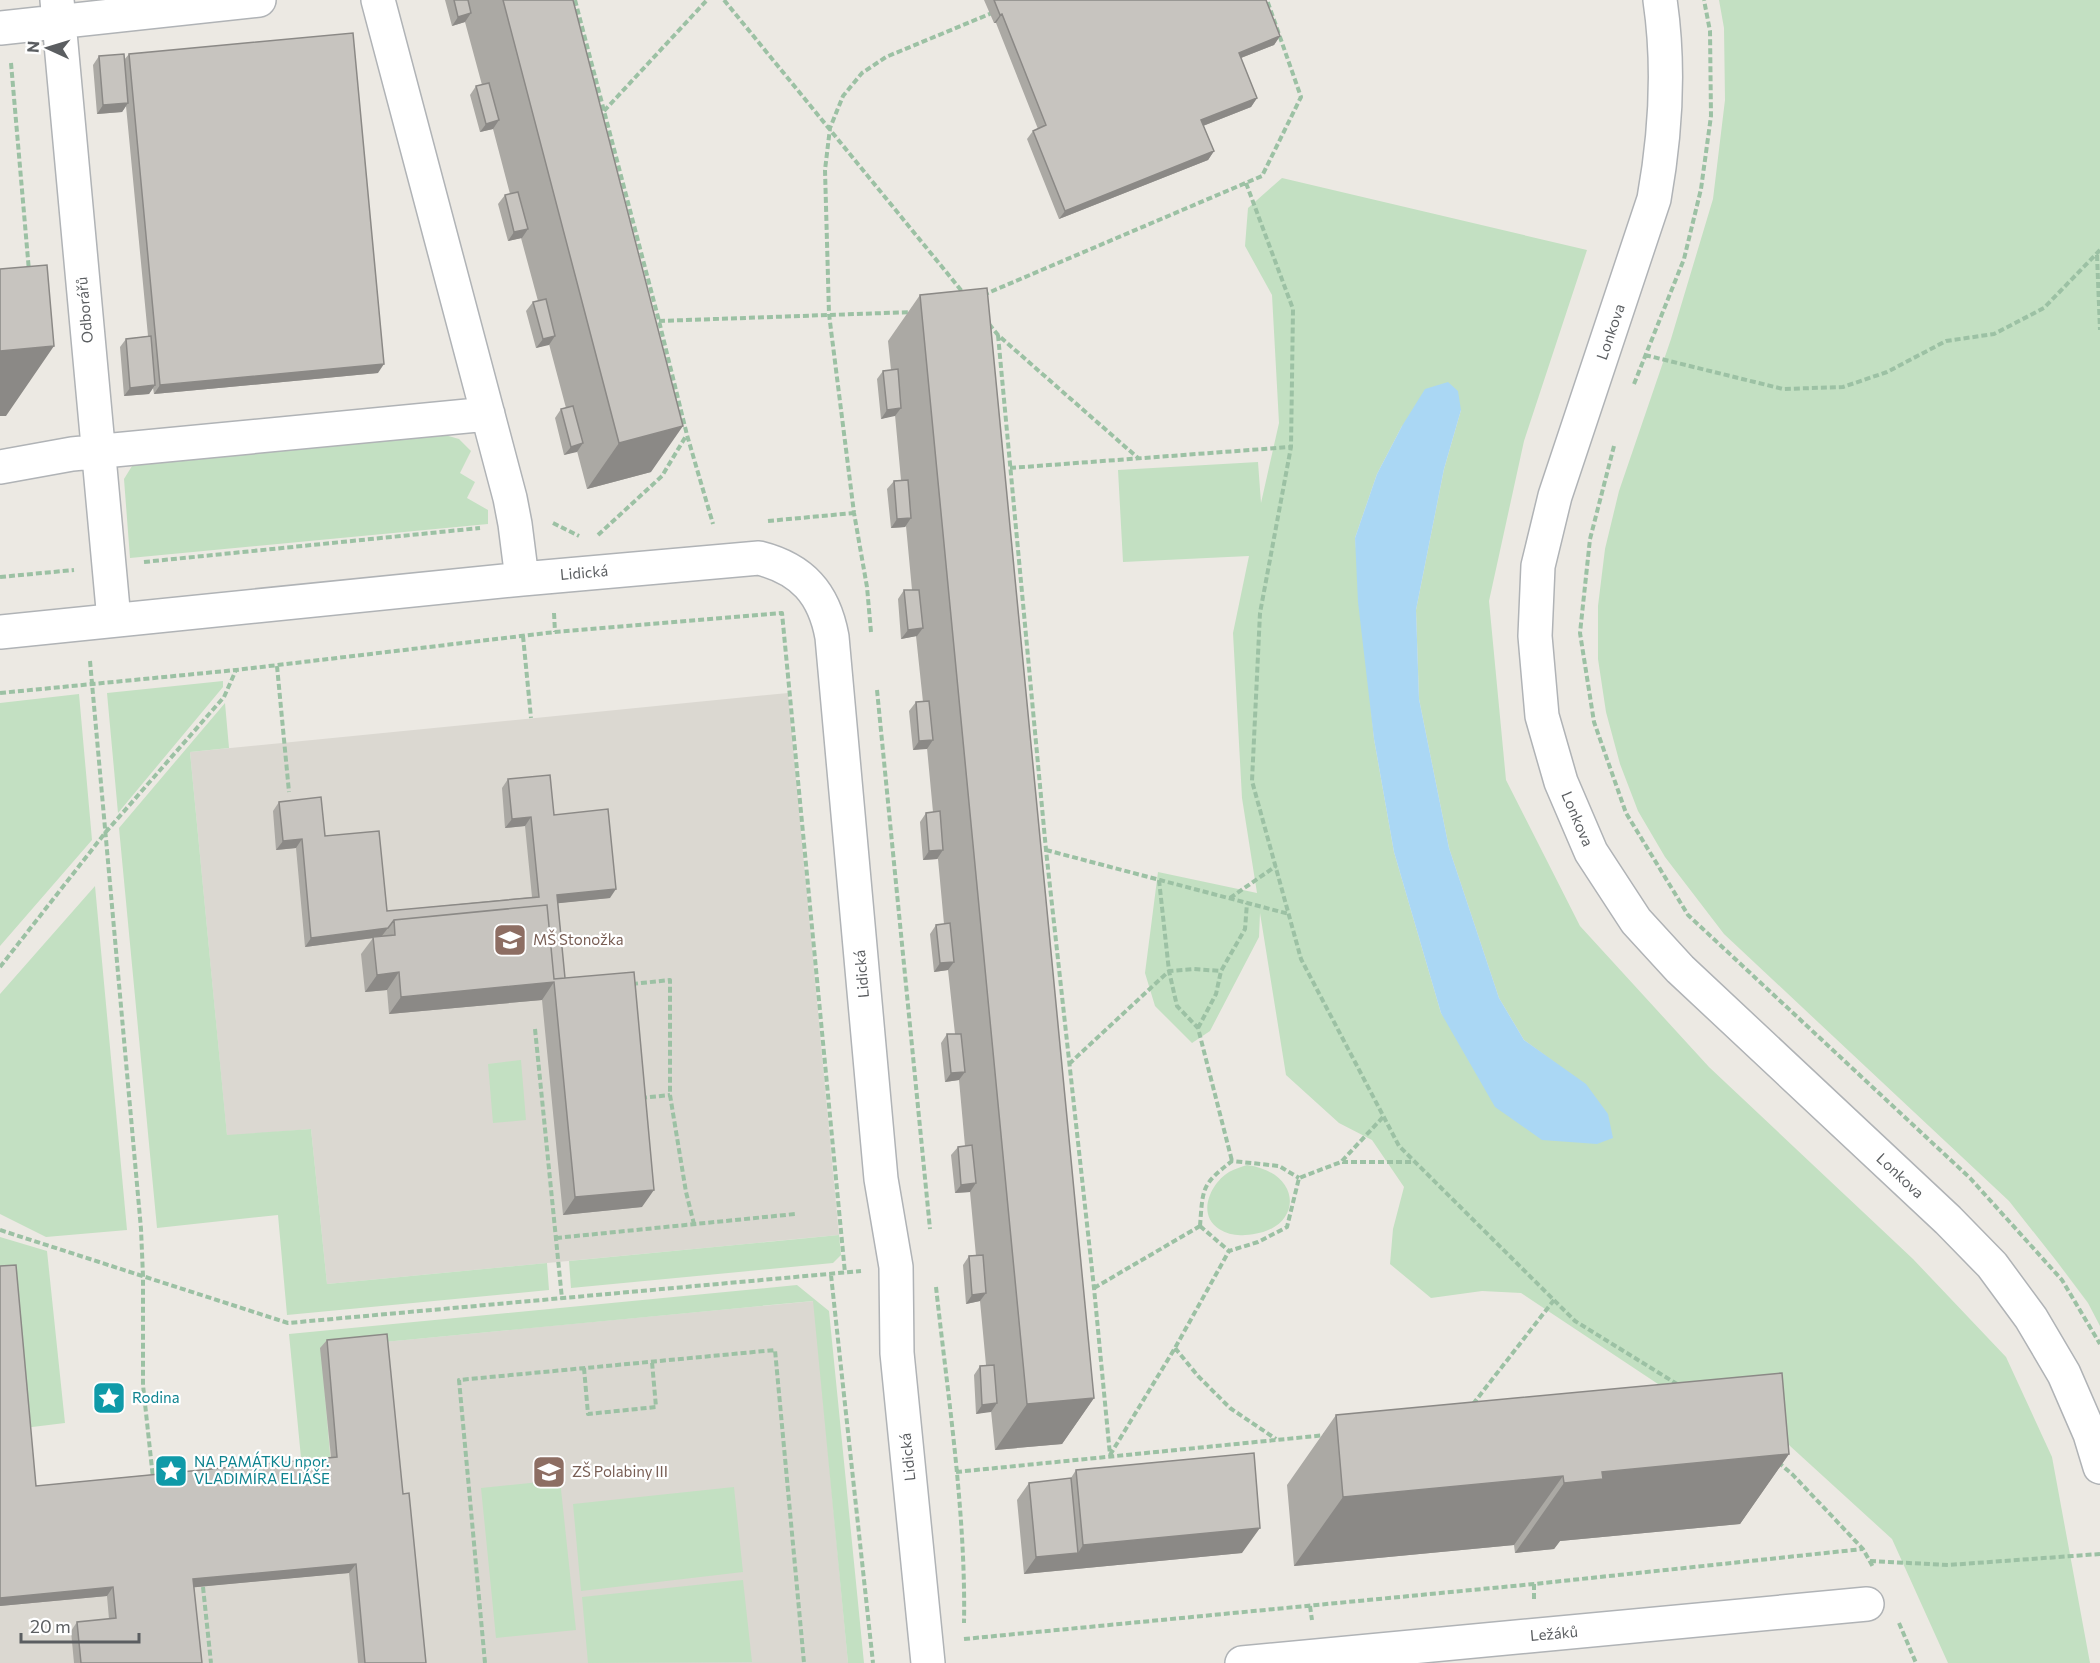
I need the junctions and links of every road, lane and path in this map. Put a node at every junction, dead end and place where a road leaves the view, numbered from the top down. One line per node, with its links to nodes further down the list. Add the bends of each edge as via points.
1 (259, 0): 9 (street)
2 (378, 0): 29 (street)
3 (575, 0): 13 (path)
4 (707, 0): 13 (path)
5 (724, 0): 14 (path)
6 (1268, 0): 15 (path, via 1301,97 1262,176)
7 (1660, 0): 95 (street, Lonkova, via 1666,40 1666,96 1663,151 1654,199 1555,496 1538,566 1535,636 1542,717 1561,782 1591,852 1636,921 1680,969 1992,1265 2031,1318 2064,1374)
8 (1704, 0): 27 (path, via 1710,31 1710,116 1701,189 1684,259)
9 (160, 5): 11 (street)
10 (998, 10): 14 (path, via 886,57 862,73 843,96)
11 (58, 11): 12 (street); 33 (street, Odborářů)
12 (4, 27): 18 (path)
13 (604, 111): 24 (path)
14 (830, 128): 20 (path); 22 (path, via 825,170)
15 (1246, 183): 19 (path); 32 (path, via 1293,309)
16 (2100, 250): 17 (path)
17 (2097, 255): 25 (path); 27 (path, via 2044,308 1994,333 1946,341 1887,372 1843,387 1784,389)
18 (30, 277)
19 (980, 296)
20 (970, 301)
21 (920, 312): 22 (path)
22 (829, 314): 24 (path)
23 (984, 318): 26 (path)
24 (659, 321): 30 (path)
25 (2100, 330)
26 (998, 334): 34 (path); 36 (path)
27 (1645, 355): 28 (path)
28 (1634, 385)
29 (488, 414): 33 (street); 37 (street)
30 (687, 435): 38 (path); 39 (path, via 662,476)
31 (1616, 436): 85 (path, via 1590,539 1580,633 1594,722 1626,813 1688,915 1970,1178 2062,1280)
32 (1291, 447): 34 (path); 54 (path, via 1260,613 1252,781)
33 (99, 451): 35 (street); 40 (street, Odborářů)
34 (1138, 458): 36 (path)
35 (0, 467)
36 (1010, 468): 53 (path)
37 (516, 524): 40 (path); 42 (street)
38 (713, 525)
39 (598, 535)
40 (110, 566): 41 (path); 43 (street, Odborářů)
41 (0, 576)
42 (522, 579): 43 (street); 109 (street, Lidická, via 759,558 783,566 807,582 829,620 881,1179 896,1268 897,1353)
43 (114, 620): 44 (street)
44 (0, 632)
45 (524, 636): 46 (path); 50 (path); 79 (path, via 782,613)
46 (277, 666): 47 (path); 51 (path)
47 (236, 670): 48 (path); 52 (path, via 224,697)
48 (92, 684): 49 (path); 52 (path)
49 (0, 693)
50 (531, 718)
51 (289, 792)
52 (105, 833): 59 (path); 80 (path)
53 (1046, 850): 55 (path); 65 (path)
54 (1276, 866): 56 (path); 58 (path)
55 (1159, 880): 56 (path); 60 (path)
56 (1229, 898): 57 (path)
57 (1247, 903): 58 (path); 61 (path, via 1245,928)
58 (1289, 914): 68 (path, via 1301,959)
59 (0, 967)
60 (1169, 971): 61 (path); 63 (path, via 1177,1006); 65 (path)
61 (1221, 971): 63 (path, via 1216,994)
62 (623, 984): 66 (path, via 670,980)
63 (1198, 1028): 69 (path)
64 (535, 1029): 77 (path)
65 (1069, 1065): 82 (path)
66 (670, 1095): 67 (path); 74 (path)
67 (634, 1099)
68 (1383, 1116): 70 (path); 71 (path, via 1399,1146)
69 (1232, 1161): 72 (path, via 1279,1166); 75 (path, via 1213,1176 1203,1192)
70 (1341, 1162): 71 (path); 72 (path)
71 (1416, 1162): 84 (path)
72 (1299, 1178): 78 (path, via 1287,1227)
73 (795, 1214): 74 (path)
74 (694, 1224): 77 (path)
75 (1200, 1226): 78 (path); 82 (path)
76 (0, 1230): 80 (path)
77 (556, 1238): 83 (path)
78 (1229, 1251): 86 (path)
79 (845, 1273)
80 (143, 1276): 83 (path, via 288,1323); 97 (path, via 143,1386)
81 (936, 1286): 96 (path)
82 (1094, 1288): 93 (path)
83 (562, 1299): 108 (path, via 831,1275)
84 (1554, 1300): 89 (path, via 1575,1321); 90 (path)
85 (2100, 1344)
86 (1175, 1348): 92 (path, via 1230,1408); 93 (path)
87 (652, 1362): 88 (path); 88 (path, via 656,1407 611,1412 588,1414); 107 (path, via 775,1350)
88 (584, 1368): 106 (path, via 459,1380)
89 (1683, 1388)
90 (1473, 1404)
91 (1333, 1435): 92 (path)
92 (1277, 1440): 93 (path)
93 (1110, 1455): 96 (path)
94 (1775, 1460): 98 (path)
95 (2100, 1467)
96 (956, 1472): 98 (path, via 965,1586 964,1638)
97 (153, 1483)
98 (1863, 1549): 100 (path)
99 (2100, 1554): 100 (path, via 1948,1565)
100 (1869, 1561): 101 (path)
101 (1874, 1571)
102 (203, 1587): 105 (path)
103 (1867, 1604): 110 (street, Ležáků)
104 (1898, 1621): 111 (path)
105 (211, 1663)
106 (485, 1663)
107 (804, 1663)
108 (873, 1663)
109 (928, 1663)
110 (1242, 1663)
111 (1916, 1663)

